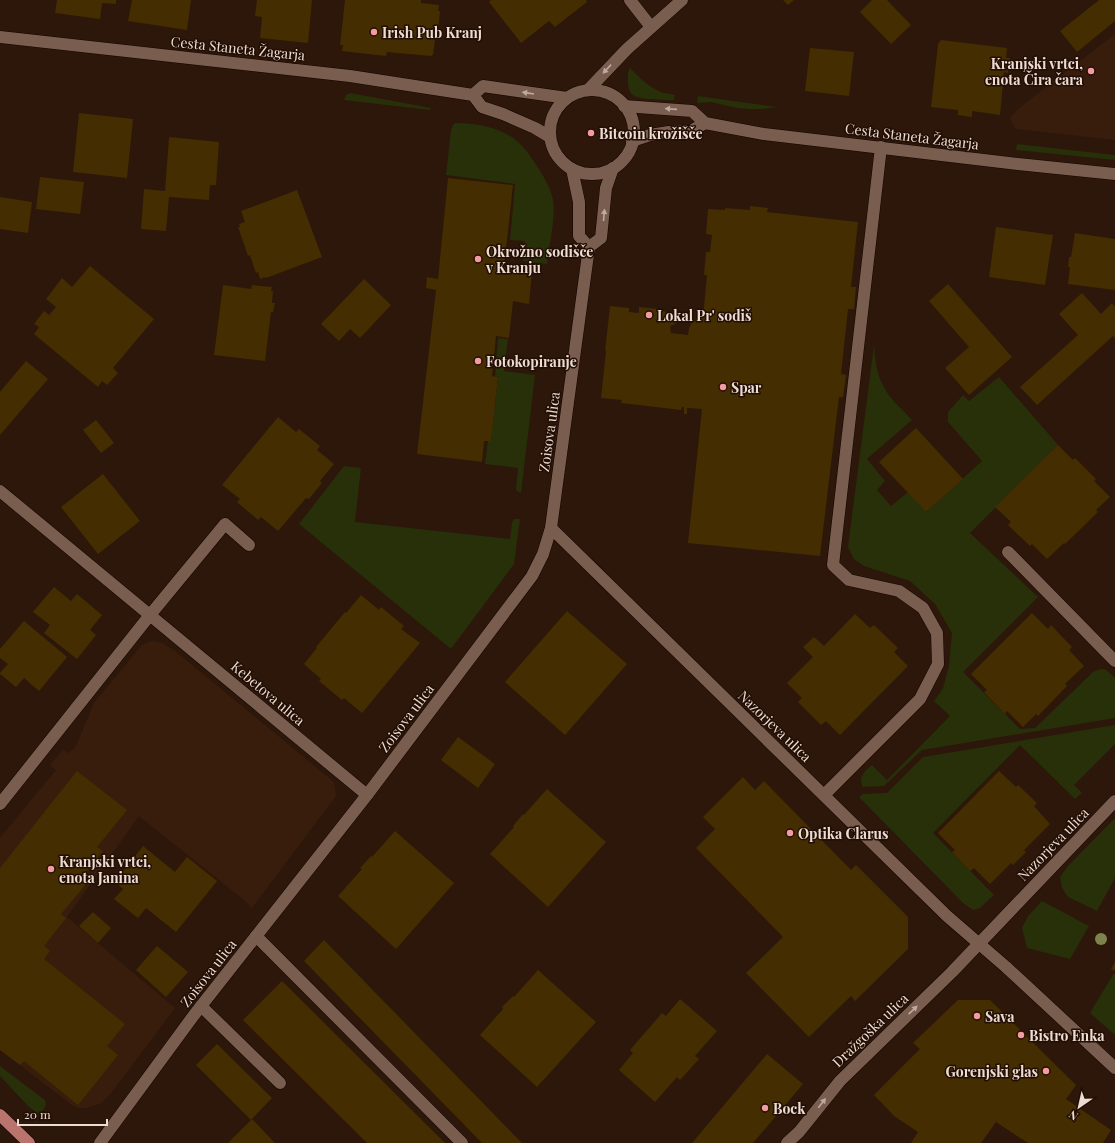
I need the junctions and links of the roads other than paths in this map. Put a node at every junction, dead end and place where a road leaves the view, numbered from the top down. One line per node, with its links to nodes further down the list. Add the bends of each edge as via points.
1 (630, 0): 3 (street)
2 (682, 0): 3 (street)
3 (651, 27): 5 (street, one-way to 5)
4 (0, 37): 6 (street, Cesta Staneta Žagarja, via 350,76)
5 (588, 90): 7 (street); 8 (street, via 612,95)
6 (473, 95): 7 (street, one-way to 6, via 483,86); 10 (street, via 482,107 522,122)
7 (567, 98): 10 (street, via 556,110 550,123)
8 (624, 106): 9 (street, Cesta Staneta Žagarja, one-way to 8, via 692,111); 11 (street, via 633,121)
9 (705, 123): 11 (street, via 691,131 650,135); 12 (street, Cesta Staneta Žagarja, via 764,134)
10 (550, 137): 14 (street, via 554,150 562,162)
11 (632, 141): 13 (street, via 624,160)
12 (881, 147): 15 (street, Cesta Staneta Žagarja); 24 (street, via 833,565 849,580 899,591 922,608 937,633 938,664 920,699)
13 (613, 168): 14 (street, via 601,173 587,174); 16 (street, one-way to 13, via 602,238 606,188)
14 (572, 169): 16 (street, via 578,202 579,236)
15 (1115, 174)
16 (589, 247): 18 (street, Zoisova ulica)
17 (0, 491): 21 (street, Kebetova ulica)
18 (551, 528): 23 (street, Zoisova ulica, via 543,554 526,585); 24 (street, Nazorjeva ulica)
19 (249, 545): 21 (street, via 225,524)
20 (1008, 552): 22 (street)
21 (150, 615): 23 (street, Kebetova ulica); 26 (street)
22 (1115, 661)
23 (367, 795): 27 (street, Zoisova ulica)
24 (824, 795): 28 (street, Nazorjeva ulica, via 947,916)
25 (1115, 801): 28 (street, Nazorjeva ulica)
26 (0, 804)
27 (256, 936): 29 (street, Zoisova ulica); 35 (street)
28 (979, 943): 30 (street, Nazorjeva ulica); 36 (street, Dražgoška ulica, one-way to 28, via 840,1081)
29 (201, 1006): 31 (street); 34 (street, Zoisova ulica)
30 (1115, 1068)
31 (280, 1083)
32 (0, 1115): 33 (main road)
33 (29, 1143)
34 (100, 1143)
35 (462, 1143)
36 (788, 1143)

